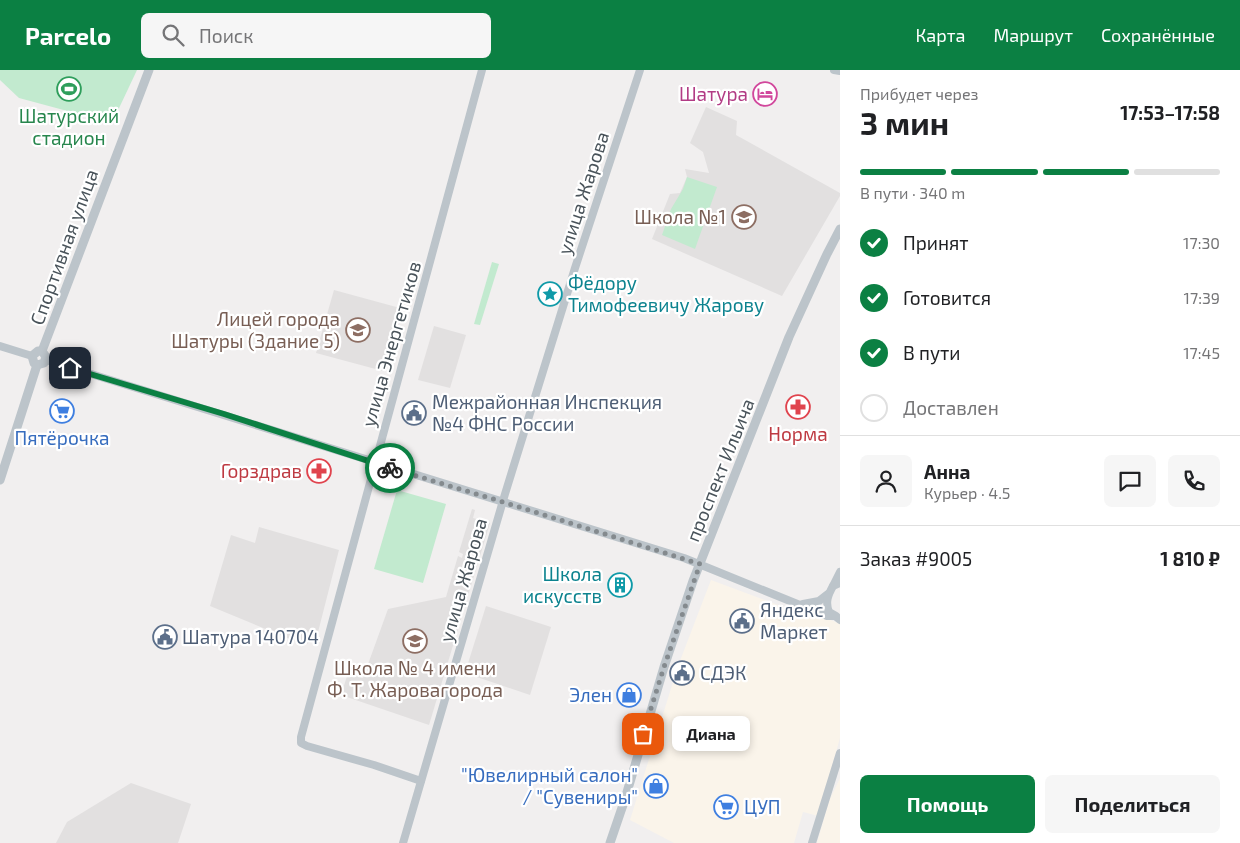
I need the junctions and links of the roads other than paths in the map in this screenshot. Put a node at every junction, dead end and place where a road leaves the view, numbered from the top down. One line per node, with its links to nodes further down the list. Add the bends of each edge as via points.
1 (149, 70): 9 (street, Спортивная улица)
2 (482, 70): 11 (street, улица Энергетиков)
3 (640, 70): 13 (street, улица Жарова)
4 (834, 70): 5 (street)
5 (840, 71)
6 (840, 229): 14 (street, проспект Ильича, via 789,337)
7 (0, 346): 8 (street)
8 (32, 356): 9 (street, via 38,350); 10 (street)
9 (44, 356): 10 (street); 11 (street)
10 (37, 365): 12 (street)
11 (375, 463): 13 (street); 21 (street, улица Энергетиков, via 301,743)
12 (0, 480)
13 (503, 502): 14 (street); 21 (street, улица Жарова)
14 (700, 564): 18 (street); 23 (street, проспект Ильича, via 664,667)
15 (840, 572): 16 (street)
16 (836, 584): 17 (street)
17 (828, 594): 18 (street, via 812,604); 19 (street, via 827,609)
18 (801, 605): 19 (street)
19 (838, 617)
20 (840, 752): 24 (street)
21 (421, 781): 22 (street, улица Жарова)
22 (403, 843)
23 (610, 843)
24 (812, 843)

